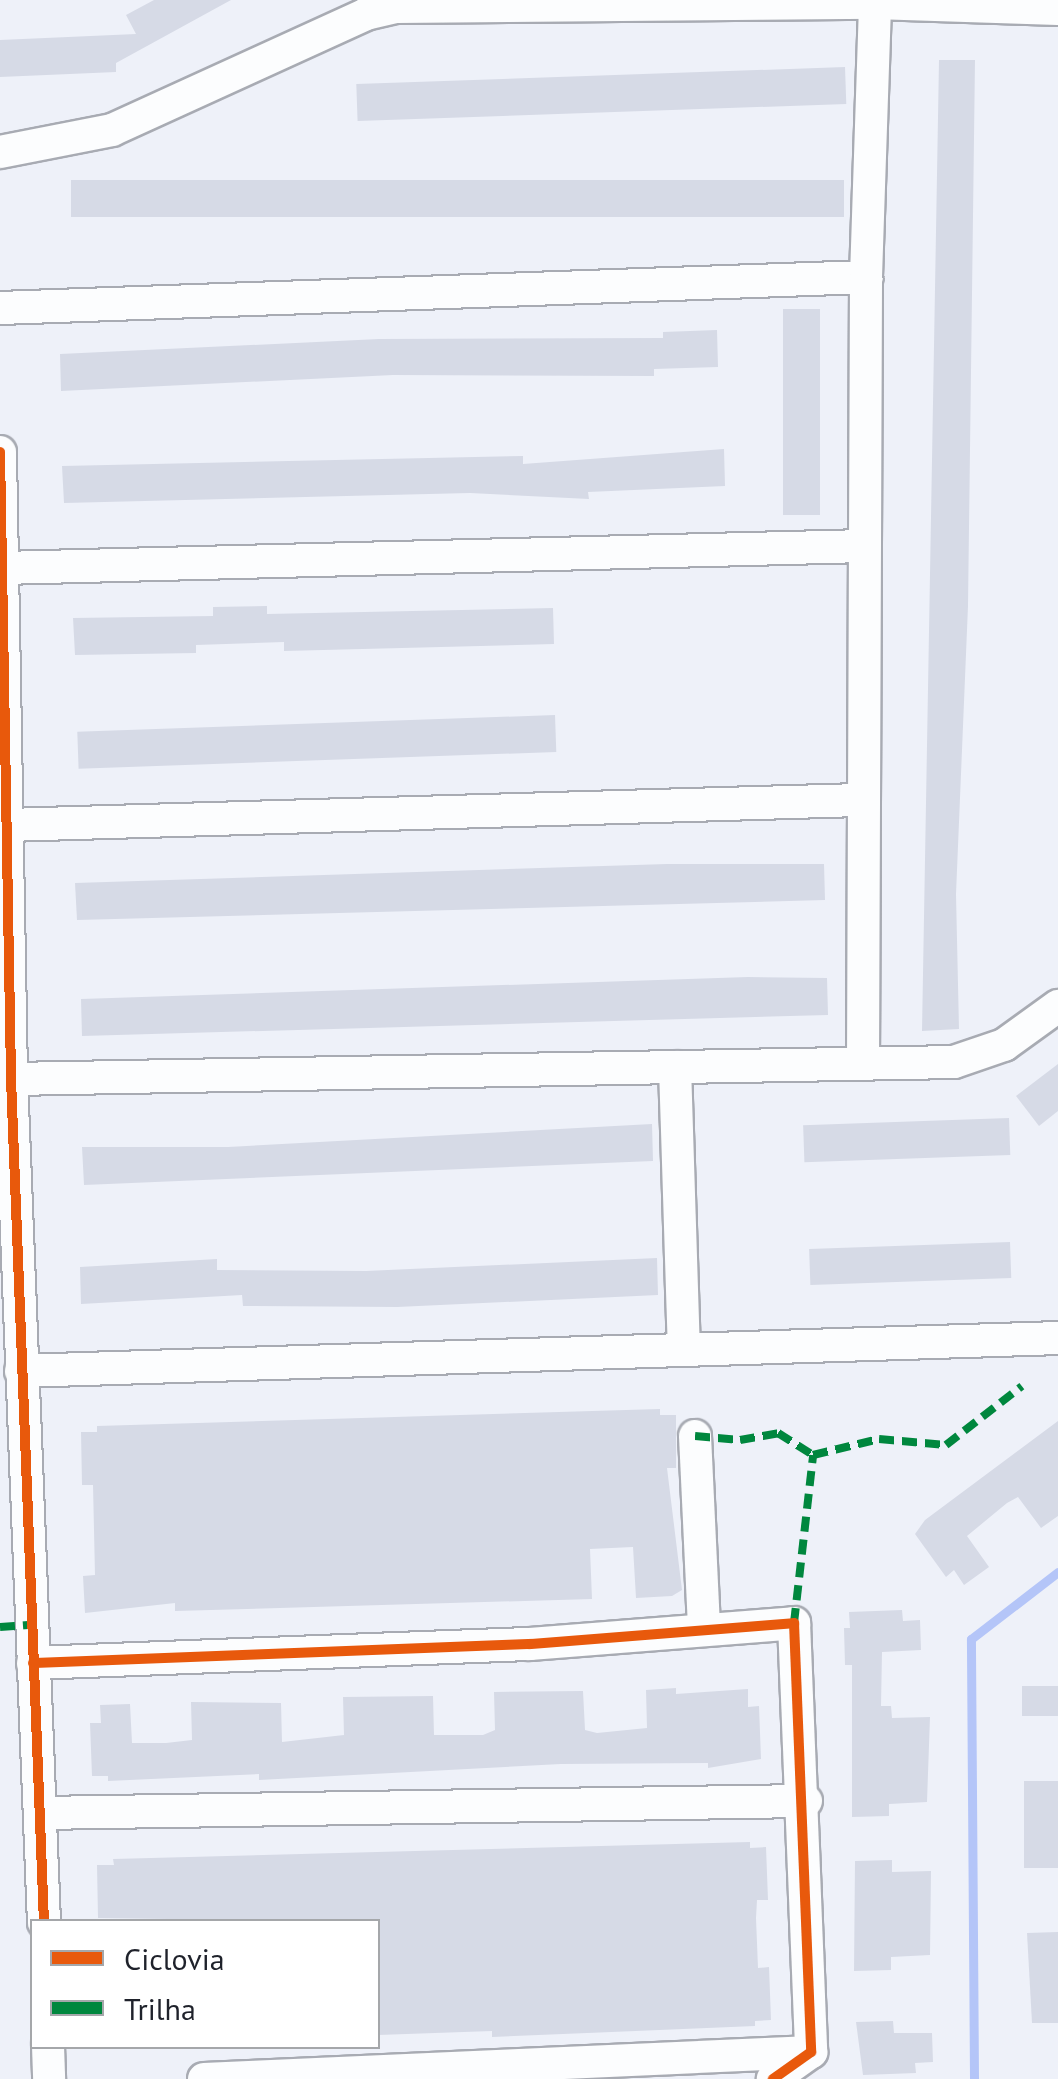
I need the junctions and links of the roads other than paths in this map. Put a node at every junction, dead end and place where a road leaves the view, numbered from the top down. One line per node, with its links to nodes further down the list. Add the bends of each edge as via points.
1 (876, 3): 2 (street); 3 (street, via 396,7 366,14 112,130); 4 (street)
2 (1058, 8)
3 (0, 152)
4 (866, 276): 5 (street); 7 (street)
5 (0, 308)
6 (0, 452): 8 (street)
7 (863, 546): 8 (street); 9 (street)
8 (2, 568): 10 (street)
9 (860, 800): 10 (street); 12 (street)
10 (7, 825): 14 (street)
11 (1053, 1021): 12 (street, via 954,1062)
12 (863, 1064): 13 (street)
13 (675, 1066): 14 (street); 16 (street)
14 (11, 1079): 17 (street)
15 (1058, 1338): 16 (street)
16 (684, 1348): 17 (street)
17 (21, 1370): 20 (street)
18 (695, 1436): 19 (street)
19 (704, 1630): 20 (street, via 530,1644); 21 (street, via 794,1623)
20 (33, 1663): 22 (street)
21 (806, 1801): 22 (street); 25 (street)
22 (40, 1813): 23 (street)
23 (44, 1919)
24 (48, 2049): 26 (street)
25 (812, 2052): 27 (street); 28 (street)
26 (49, 2079)
27 (204, 2079)
28 (773, 2079)

